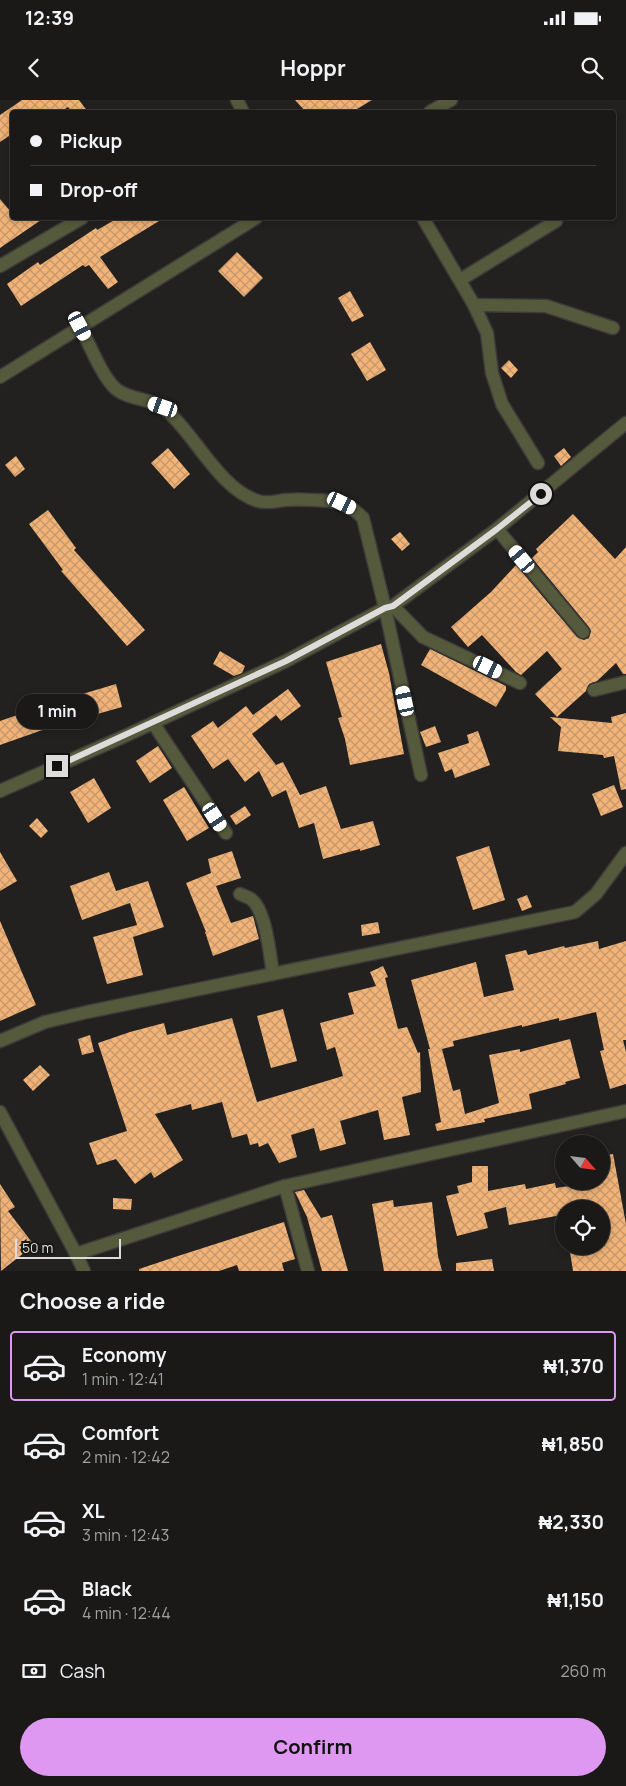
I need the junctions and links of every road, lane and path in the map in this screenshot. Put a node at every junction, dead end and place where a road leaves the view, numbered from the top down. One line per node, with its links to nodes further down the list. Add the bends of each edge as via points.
1 (451, 100): 2 (street)
2 (434, 110)
3 (79, 220): 7 (street)
4 (253, 220): 10 (street)
5 (423, 220): 8 (street)
6 (556, 221): 8 (street)
7 (0, 266)
8 (460, 280): 9 (street)
9 (474, 305): 11 (street, via 546,306); 14 (street, via 488,333 492,374 502,404)
10 (80, 326): 12 (street); 16 (street, via 105,375 116,388 163,407 228,482 245,496 260,502 342,503 364,518)
11 (613, 328)
12 (0, 377)
13 (626, 423): 15 (street)
14 (538, 463)
15 (497, 529): 16 (street); 17 (street)
16 (389, 607): 19 (street, via 423,637); 21 (street, via 286,661); 22 (street)
17 (584, 632)
18 (626, 682): 20 (street)
19 (520, 683)
20 (594, 690)
21 (152, 723): 23 (street); 24 (street)
22 (421, 775)
23 (0, 791)
24 (226, 833)
25 (626, 854): 27 (street, via 596,894 575,912)
26 (240, 894): 27 (street, via 252,899 258,908 267,934)
27 (273, 974): 28 (street, via 54,1020)
28 (0, 1041)
29 (626, 1111): 31 (street)
30 (0, 1112): 32 (street)
31 (285, 1186): 32 (street); 34 (street)
32 (76, 1254): 33 (street)
33 (84, 1271)
34 (308, 1271)

